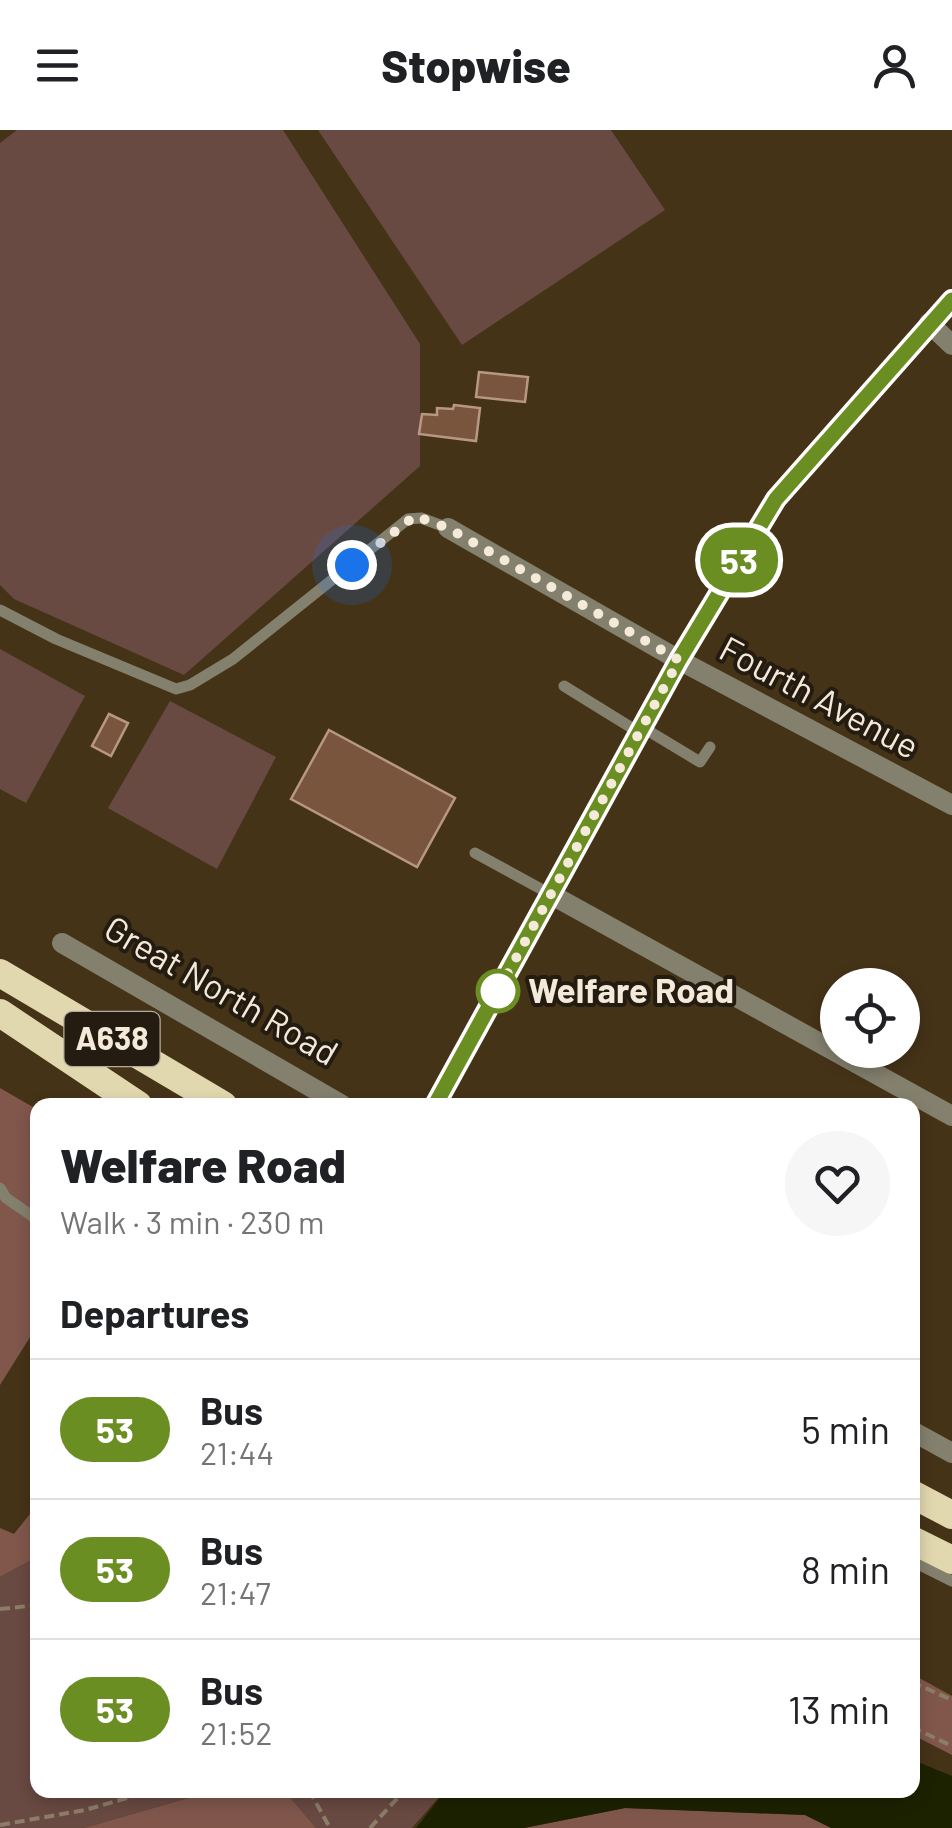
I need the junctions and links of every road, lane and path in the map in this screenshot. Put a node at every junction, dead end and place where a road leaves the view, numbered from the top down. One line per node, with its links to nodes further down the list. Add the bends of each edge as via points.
1 (952, 300): 2 (street)
2 (929, 323): 3 (street); 6 (street, via 776,499)
3 (952, 345)
4 (448, 528): 5 (lane, via 408,519 232,658 176,690); 6 (street, Fourth Avenue)
5 (0, 610)
6 (679, 660): 8 (street); 10 (street, Fourth Avenue)
7 (564, 686): 8 (lane)
8 (641, 730): 9 (lane, via 700,762); 12 (street)
9 (710, 747)
10 (952, 804)
11 (475, 854): 12 (lane)
12 (552, 895): 19 (street); 20 (street)
13 (62, 943): 18 (street, Great North Road)
14 (0, 973): 17 (highway, A638)
15 (0, 1013): 16 (highway, A638)
16 (128, 1098)
17 (211, 1098)
18 (330, 1098)
19 (439, 1098)
20 (919, 1098)
21 (920, 1098): 22 (street)
22 (952, 1116)
23 (0, 1188): 24 (lane)
24 (30, 1214)
25 (920, 1435): 26 (street)
26 (952, 1453)
27 (920, 1498): 28 (highway)
28 (952, 1515)
29 (920, 1544): 30 (highway)
30 (952, 1560)
31 (920, 1565): 32 (lane)
32 (952, 1581)
33 (30, 1606): 34 (path)
34 (0, 1610)
35 (920, 1686): 36 (path)
36 (952, 1700)
37 (920, 1731): 38 (path)
38 (952, 1746)
39 (127, 1798): 42 (path)
40 (313, 1798): 43 (path)
41 (398, 1798): 44 (path)
42 (0, 1825)
43 (330, 1828)
44 (370, 1828)

